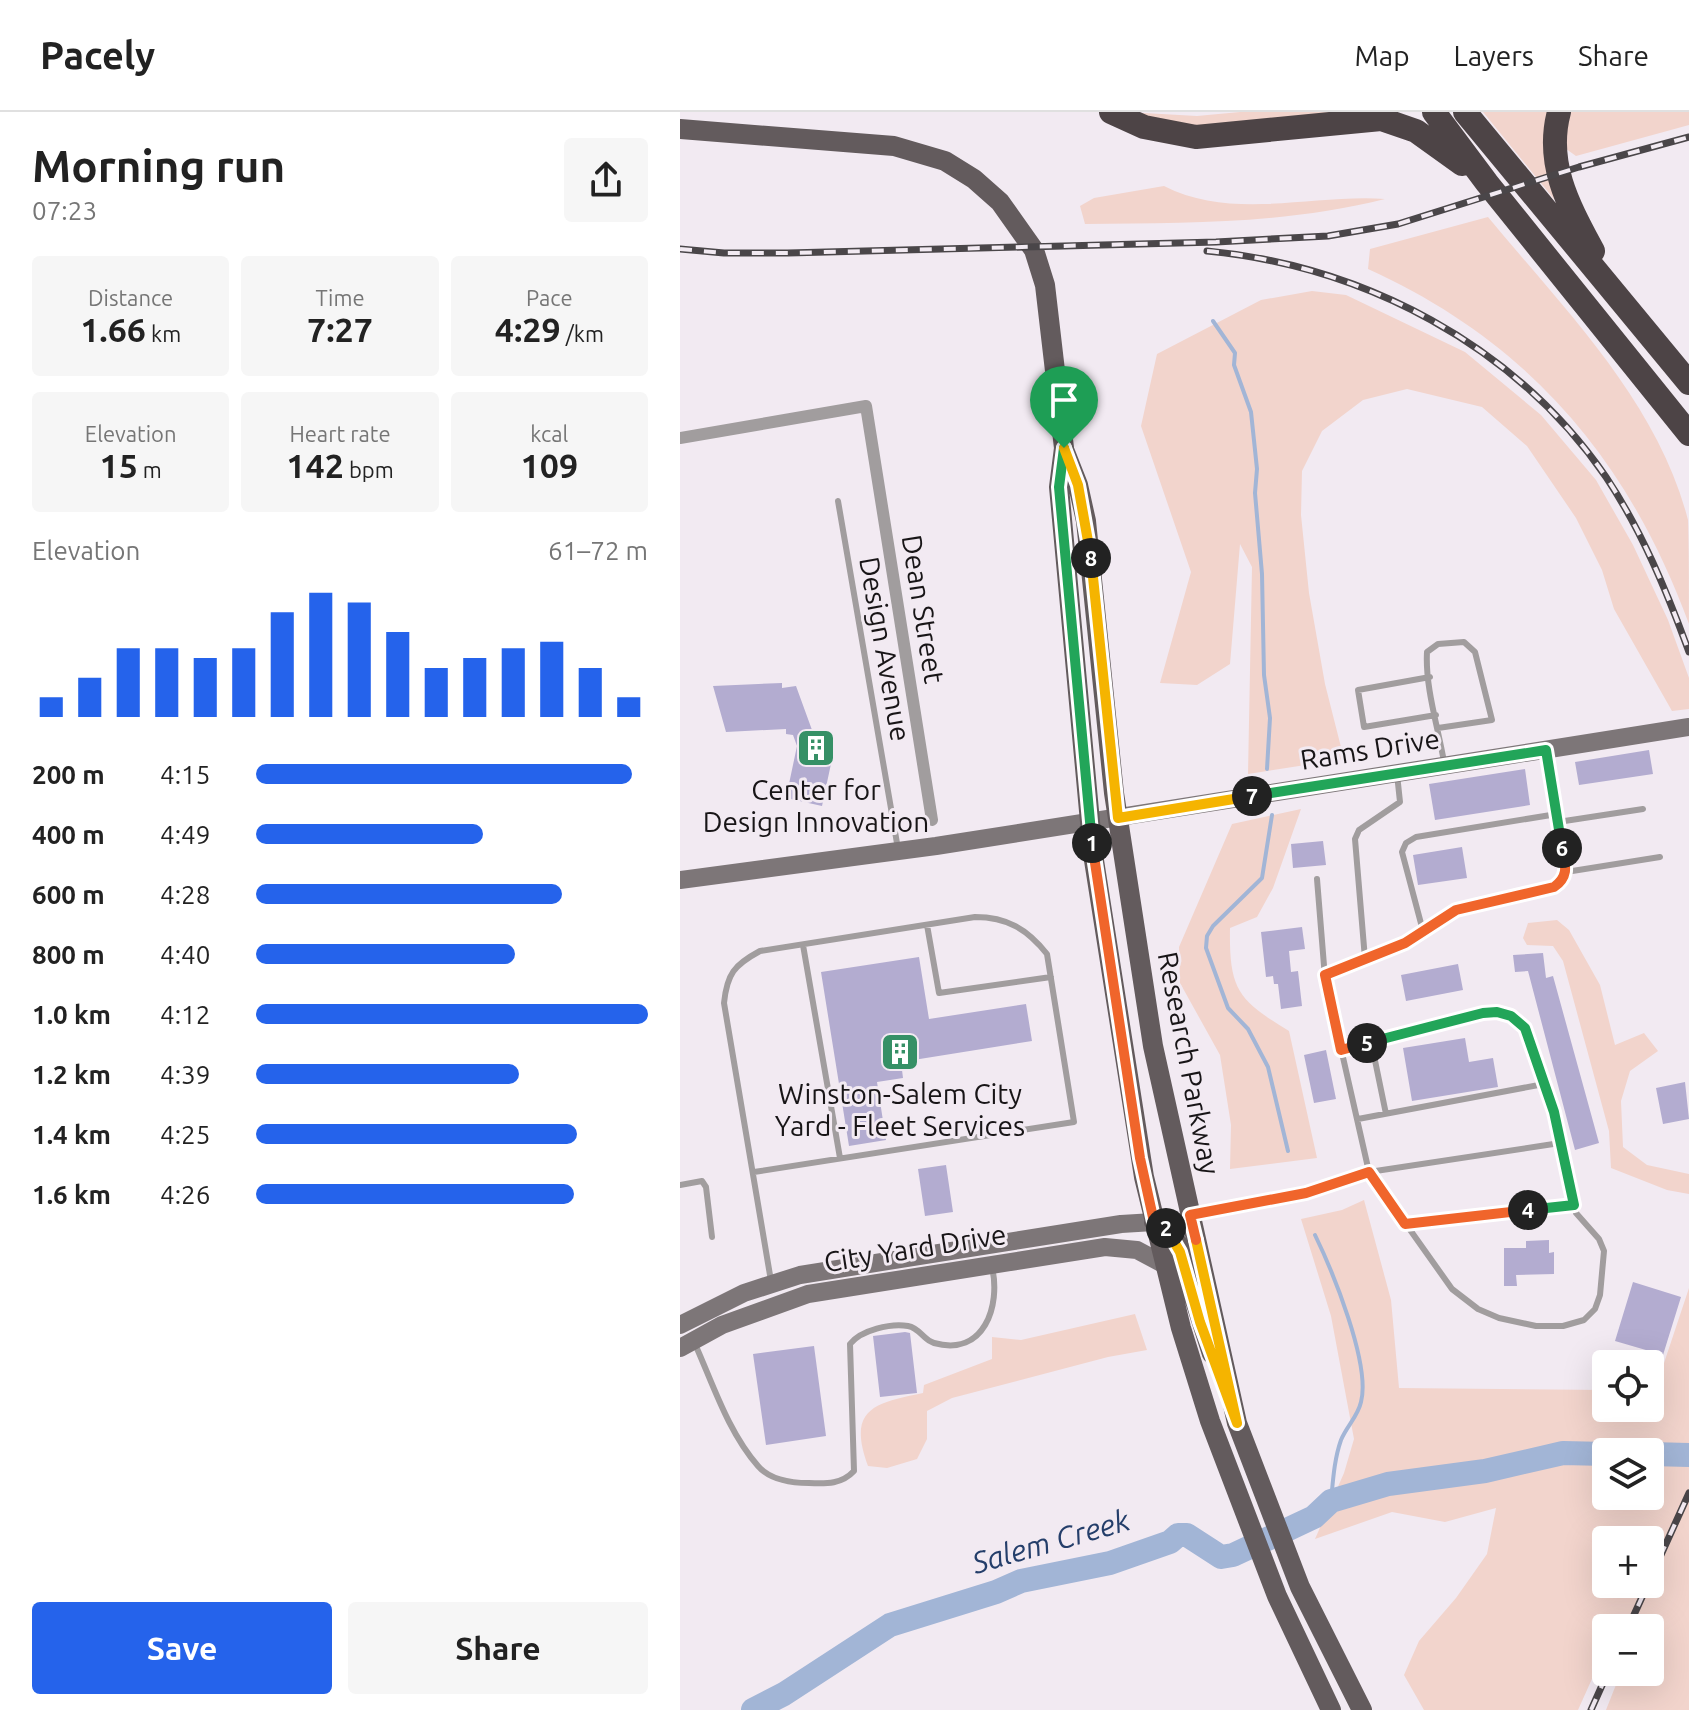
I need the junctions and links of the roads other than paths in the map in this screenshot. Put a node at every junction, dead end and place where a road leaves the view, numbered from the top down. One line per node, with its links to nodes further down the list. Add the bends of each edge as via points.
1 (1111, 112): 6 (highway, via 1161,132 1205,137 1358,119 1393,121 1428,138)
2 (1434, 112): 6 (highway)
3 (1465, 112): 7 (highway)
4 (1559, 112): 7 (highway, via 1554,139 1559,181)
5 (680, 129): 11 (main road, Research Parkway, via 894,146 945,161 974,179 1000,202 1034,250 1051,314)
6 (1487, 183): 9 (highway)
7 (1611, 285): 8 (highway)
8 (1689, 383)
9 (1689, 434)
10 (680, 438): 23 (street, Dean Street, via 866,406)
11 (1064, 448): 21 (main road, Research Parkway, via 1089,536); 24 (main road, Research Parkway, via 1059,487)
12 (838, 501): 25 (lane, Design Avenue)
13 (1430, 677): 14 (lane); 14 (lane, via 1358,690 1364,727); 16 (lane, via 1427,652 1438,644 1464,642 1475,652 1492,720)
14 (1436, 715): 16 (lane)
15 (1689, 727): 17 (main road, Rams Drive)
16 (1438, 728): 18 (lane)
17 (1546, 750): 18 (main road, Rams Drive); 22 (lane)
18 (1445, 766): 19 (main road, Rams Drive)
19 (1397, 774): 21 (main road, Rams Drive); 33 (lane, via 1400,802 1355,839)
20 (1643, 809): 22 (lane)
21 (1118, 818): 24 (main road, Rams Drive); 47 (main road, Research Parkway, via 1153,1046)
22 (1557, 818): 27 (lane); 31 (lane, via 1416,837 1406,843 1402,852)
23 (932, 820)
24 (1090, 822): 25 (main road, Rams Drive); 48 (main road, Research Parkway)
25 (898, 851): 29 (main road, Rams Drive)
26 (1660, 857): 27 (lane)
27 (1566, 872): 31 (lane, via 1554,887 1456,910)
28 (1317, 879): 34 (lane)
29 (680, 880)
30 (927, 925): 32 (lane); 35 (lane, via 994,917 1017,925 1047,954); 35 (lane, via 939,993)
31 (1423, 931): 33 (lane)
32 (803, 945): 42 (lane); 43 (lane, via 760,951 733,967 726,982 724,1003)
33 (1365, 959): 34 (lane)
34 (1325, 975): 37 (lane)
35 (1051, 977): 42 (lane, via 1074,1122)
36 (1371, 1041): 37 (lane); 38 (lane, via 1497,1012 1525,1028); 39 (lane)
37 (1341, 1050): 40 (lane)
38 (1544, 1084): 39 (lane); 41 (lane)
39 (1386, 1114): 40 (lane)
40 (1358, 1119): 44 (lane)
41 (1560, 1143): 44 (lane); 46 (lane)
42 (840, 1158): 43 (lane)
43 (754, 1172): 53 (lane)
44 (1369, 1172): 47 (street, via 1306,1193); 49 (lane)
45 (680, 1185): 50 (lane, via 704,1183)
46 (1574, 1205): 49 (lane); 49 (lane, via 1604,1251 1602,1281 1595,1309 1584,1320 1563,1326 1536,1326 1478,1309 1452,1289)
47 (1190, 1215): 56 (main road, Research Parkway)
48 (1154, 1222): 52 (main road, Research Parkway); 53 (main road, City Yard Drive); 56 (main road, via 1176,1241)
49 (1405, 1224)
50 (712, 1237)
51 (992, 1264): 52 (main road, City Yard Drive, via 1121,1246); 55 (main road, City Yard Drive, via 808,1294 757,1310); 55 (lane, via 997,1292 993,1310 973,1338 935,1344 917,1330 900,1326 863,1333 850,1344 854,1471 845,1480 789,1483 758,1467)
52 (1165, 1265): 57 (main road, Research Parkway, via 1195,1375 1238,1495 1277,1596)
53 (771, 1282): 54 (main road, City Yard Drive)
54 (680, 1325)
55 (687, 1345)
56 (1237, 1423): 58 (main road, Research Parkway, via 1300,1587)
57 (1331, 1710)
58 (1362, 1710)

